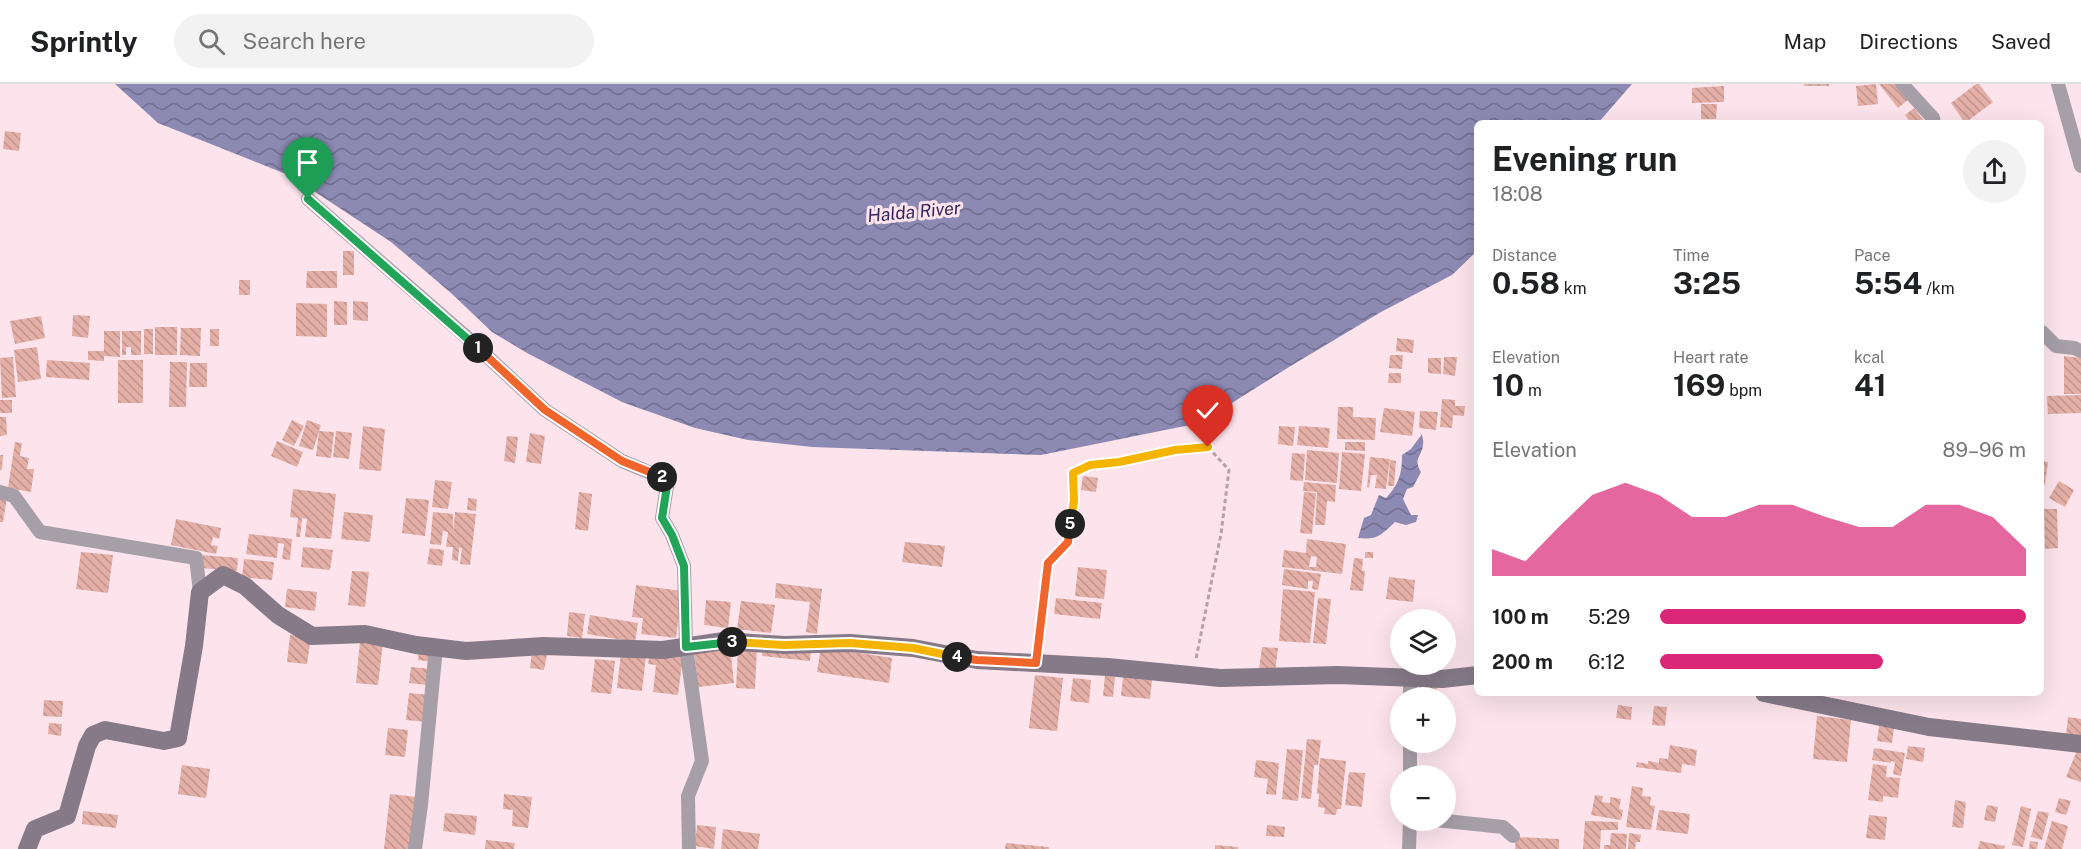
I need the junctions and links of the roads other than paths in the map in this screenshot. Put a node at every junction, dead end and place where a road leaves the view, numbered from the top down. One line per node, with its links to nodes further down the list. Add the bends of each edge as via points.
1 (1902, 84): 3 (street)
2 (2058, 84): 4 (street)
3 (1933, 120)
4 (2081, 166)
5 (308, 199): 11 (street, via 545,410 622,461 668,480 662,518 684,566)
6 (2044, 334): 7 (street, via 2056,346)
7 (2081, 351)
8 (0, 492): 9 (street, via 14,496 40,532 196,558)
9 (200, 592): 10 (street, via 223,575 245,586 278,615 312,636 365,634); 20 (street, via 195,646 178,738 164,741 105,730 93,735 67,816 35,829)
10 (436, 647): 11 (street, via 466,651 544,646 663,650); 21 (street)
11 (686, 647): 13 (street, via 724,641 784,645 850,643 913,648 977,660 1108,666 1220,678); 22 (street, via 702,761 688,796)
12 (1474, 675): 13 (street)
13 (1410, 678): 14 (street)
14 (1410, 687)
15 (1778, 696): 16 (street, via 1929,728)
16 (2081, 744)
17 (1456, 822): 19 (street, via 1503,827)
18 (1410, 831): 23 (street)
19 (1513, 836)
20 (27, 849)
21 (415, 849)
22 (689, 849)
23 (1409, 849)

